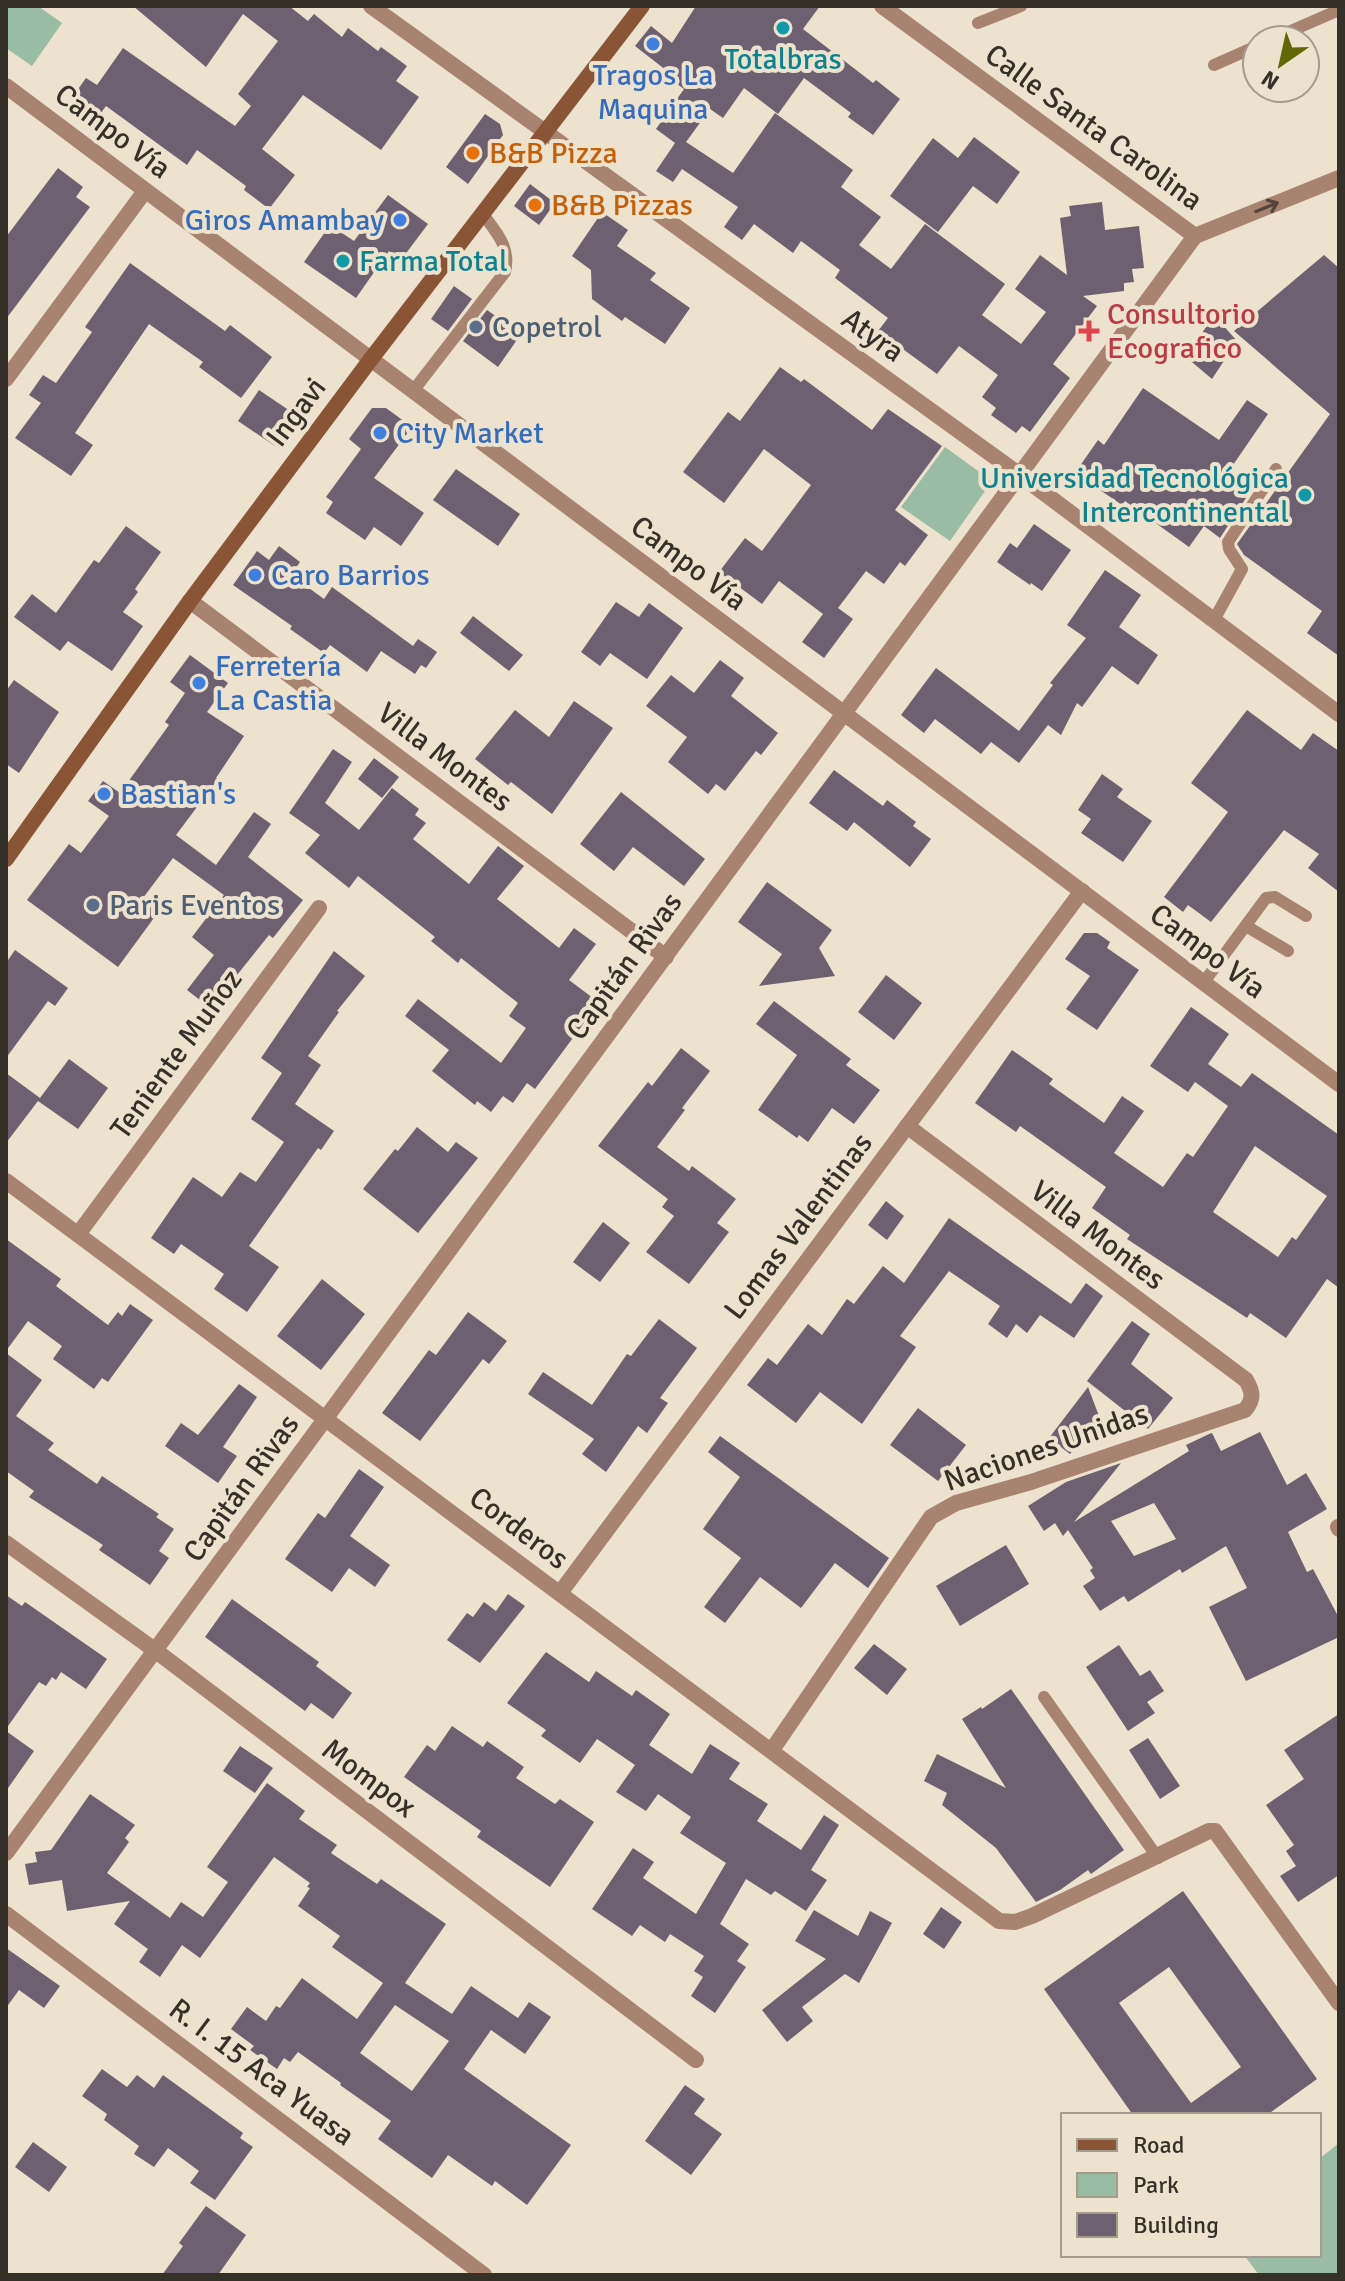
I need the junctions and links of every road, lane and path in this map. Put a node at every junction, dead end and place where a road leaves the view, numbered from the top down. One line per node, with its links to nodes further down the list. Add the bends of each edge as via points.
1 (371, 6): 11 (street, Atyra)
2 (642, 6): 11 (main road, Ingavi)
3 (882, 6): 15 (street, Calle Santa Carolina)
4 (1021, 6): 6 (lane)
5 (1339, 10): 7 (lane)
6 (978, 23)
7 (1307, 24)
8 (1241, 53): 9 (lane)
9 (1214, 65)
10 (6, 86): 13 (street, Campo Vía)
11 (544, 132): 14 (main road, Ingavi); 20 (street, Atyra)
12 (1339, 178): 15 (street, one-way to 12)
13 (145, 191): 16 (street, Campo Vía); 17 (street)
14 (482, 213): 16 (main road, Ingavi); 18 (lane, via 504,244 505,272)
15 (1195, 236): 20 (street, Capitán Rivas)
16 (371, 359): 18 (street, Campo Vía); 21 (main road, Ingavi)
17 (6, 379)
18 (413, 391): 23 (street, Campo Vía)
19 (1276, 469): 22 (lane, via 1228,542 1242,569)
20 (1020, 475): 22 (street, Atyra); 23 (street, Capitán Rivas)
21 (190, 601): 25 (main road, Ingavi); 31 (street, Villa Montes)
22 (1214, 620): 24 (street, Atyra)
23 (844, 714): 26 (street, Campo Vía); 31 (street, Capitán Rivas)
24 (1339, 714)
25 (6, 859)
26 (1082, 891): 32 (street, Campo Vía); 34 (street, Lomas Valentinas)
27 (319, 908): 36 (street, Teniente Muñoz)
28 (1306, 916): 29 (lane, via 1271,896)
29 (1246, 926): 30 (lane); 32 (lane)
30 (1288, 951)
31 (666, 957): 38 (street, Capitán Rivas)
32 (1204, 982): 33 (street, Campo Vía)
33 (1339, 1084)
34 (907, 1126): 37 (street, Villa Montes, via 1246,1380); 40 (street, Lomas Valentinas)
35 (6, 1181): 36 (street, Corderos)
36 (79, 1233): 38 (street, Corderos)
37 (1252, 1391): 43 (street, Naciones Unidas, via 1245,1410 956,1503 931,1517)
38 (326, 1419): 40 (street, Corderos); 41 (street, Capitán Rivas)
39 (6, 1543): 41 (street, Mompox)
40 (560, 1593): 43 (street, Corderos)
41 (156, 1651): 44 (street, Capitán Rivas); 48 (street, Mompox)
42 (1044, 1697): 45 (lane)
43 (772, 1750): 45 (street, Corderos, via 999,1921 1032,1916)
44 (6, 1853)
45 (1158, 1858): 47 (street, via 1209,1831 1220,1835)
46 (6, 1914): 49 (street, R. I. 15 Aca Yuasa)
47 (1339, 2003)
48 (696, 2060)
49 (484, 2275)

